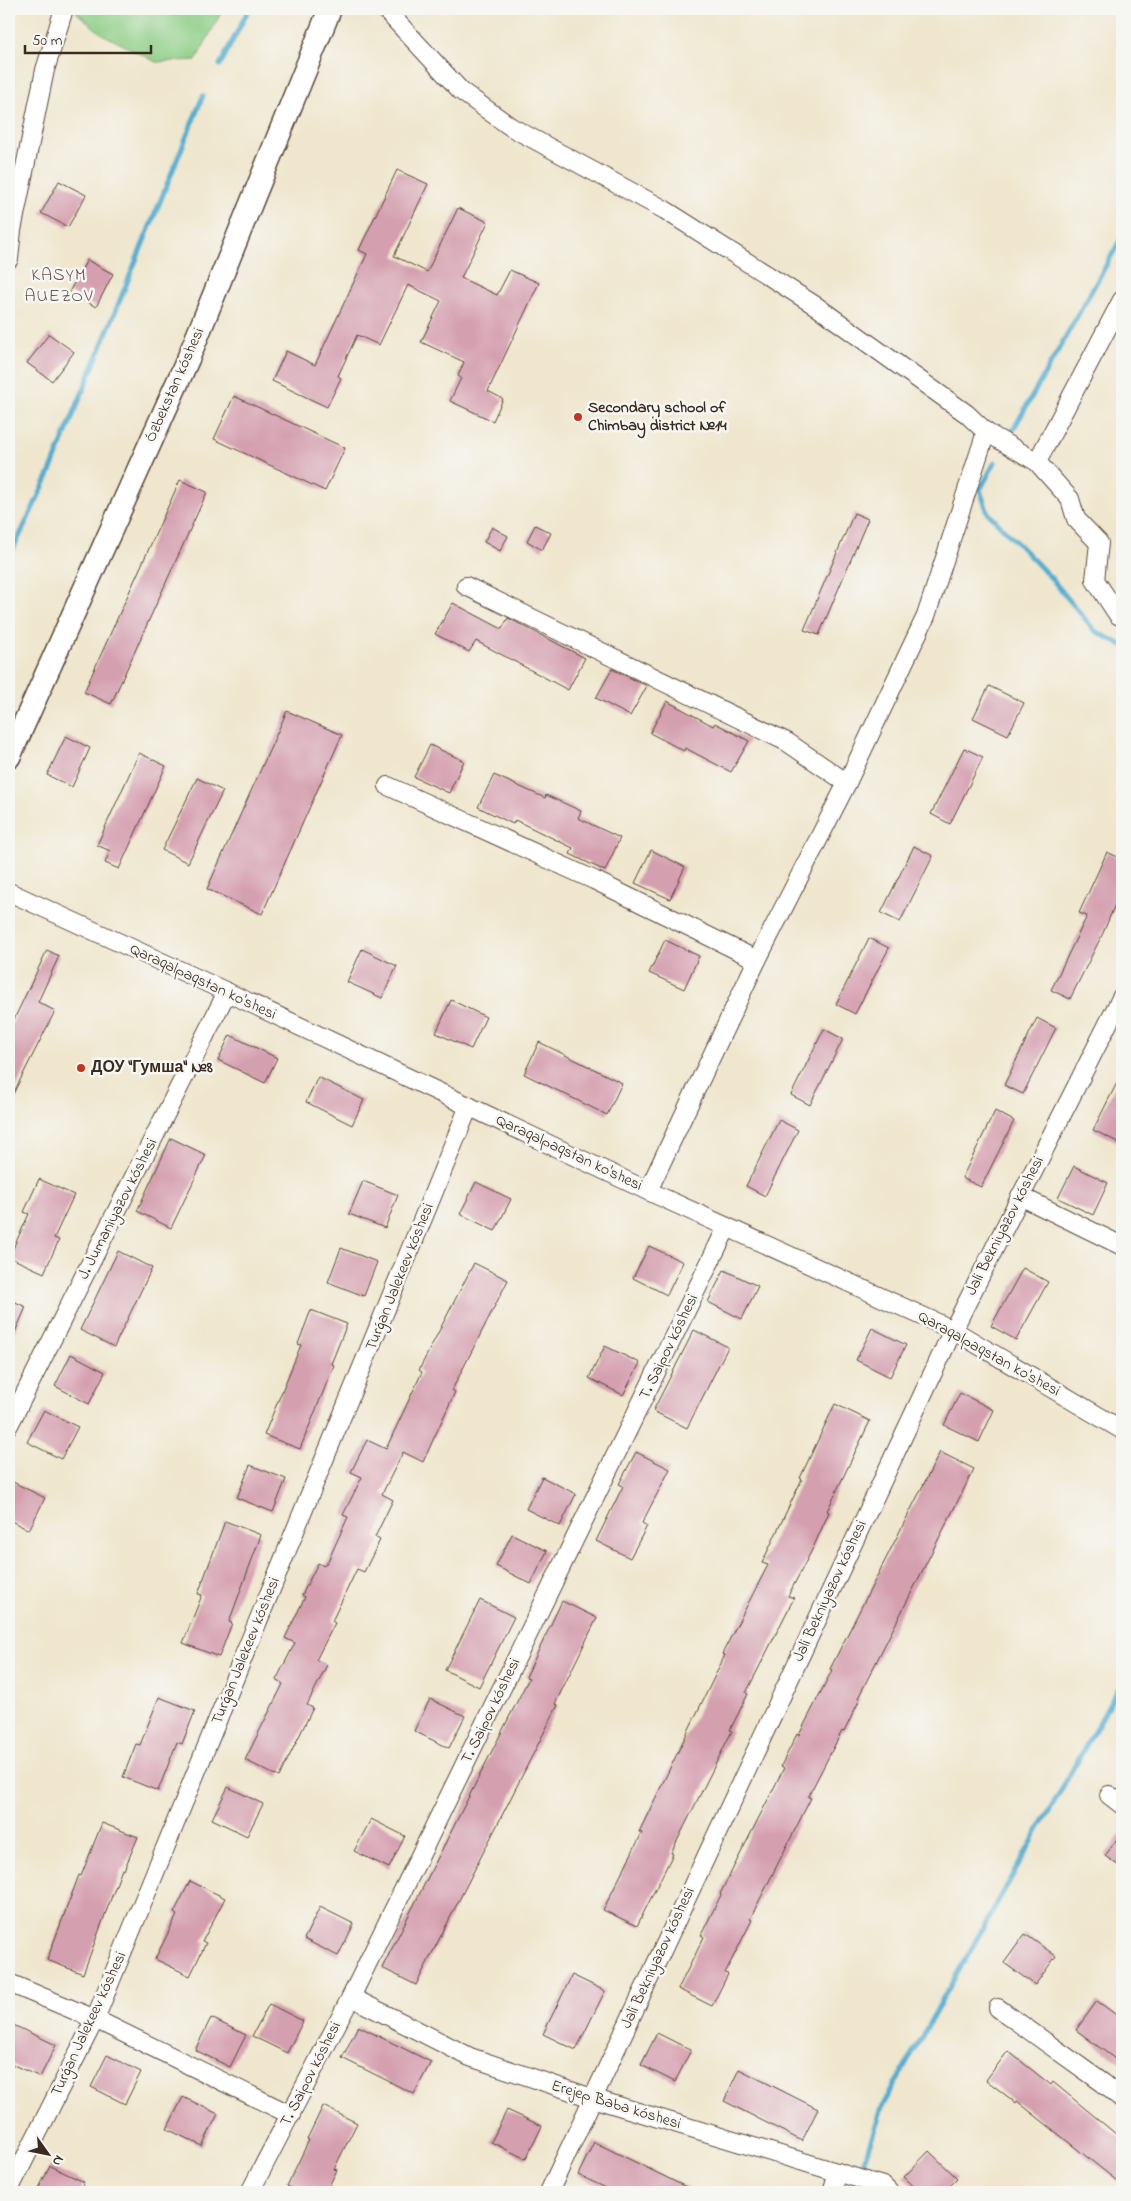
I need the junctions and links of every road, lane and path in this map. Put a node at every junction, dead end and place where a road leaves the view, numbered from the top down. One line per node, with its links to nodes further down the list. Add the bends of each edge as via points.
1 (64, 9): 4 (street, via 45,70)
2 (330, 9): 10 (street, Ózbekstan kóshesi, via 188,359)
3 (385, 9): 6 (street, via 460,91 512,127 665,210 816,306 967,414)
4 (9, 259)
5 (1122, 300): 7 (street)
6 (986, 432): 7 (street); 11 (street, via 926,616)
7 (1036, 462): 9 (street, via 1070,499 1076,519 1099,543 1095,580)
8 (466, 586): 11 (street, via 787,742)
9 (1122, 617)
10 (9, 757)
11 (847, 782): 14 (street)
12 (388, 786): 14 (street, via 594,880)
13 (9, 892): 15 (street, Qaraqalpaqstan ko'shesi)
14 (757, 960): 18 (street)
15 (227, 992): 17 (street, Qaraqalpaqstan ko'shesi); 23 (street, J. Jumaniyazov kóshesi)
16 (1121, 1000): 19 (street, Jali Bekniyazov kóshesi)
17 (469, 1106): 18 (street, Qaraqalpaqstan ko'shesi); 28 (street, Turǵan Jalekeev kóshesi)
18 (648, 1191): 20 (street, Qaraqalpaqstan ko'shesi)
19 (1020, 1196): 21 (street); 22 (street, Jali Bekniyazov kóshesi)
20 (727, 1227): 22 (street, Qaraqalpaqstan ko'shesi); 26 (street, T. Saipov kóshesi)
21 (1122, 1246)
22 (953, 1330): 24 (street, Qaraqalpaqstan ko'shesi); 29 (street, Jali Bekniyazov kóshesi)
23 (9, 1425)
24 (1122, 1430)
25 (9, 1983): 28 (street)
26 (351, 1997): 29 (street, Erejep Baba kóshesi, via 470,2057); 31 (street, T. Saipov kóshesi)
27 (998, 2008): 30 (street)
28 (95, 2019): 31 (street); 33 (street, Turǵan Jalekeev kóshesi)
29 (592, 2098): 32 (street, Erejep Baba kóshesi); 35 (street, Jali Bekniyazov kóshesi)
30 (1122, 2099)
31 (291, 2115): 34 (street, T. Saipov kóshesi)
32 (838, 2172): 36 (street); 37 (street, Erejep Baba kóshesi, via 882,2186)
33 (9, 2190)
34 (250, 2192)
35 (549, 2192)
36 (832, 2192)
37 (889, 2192)

